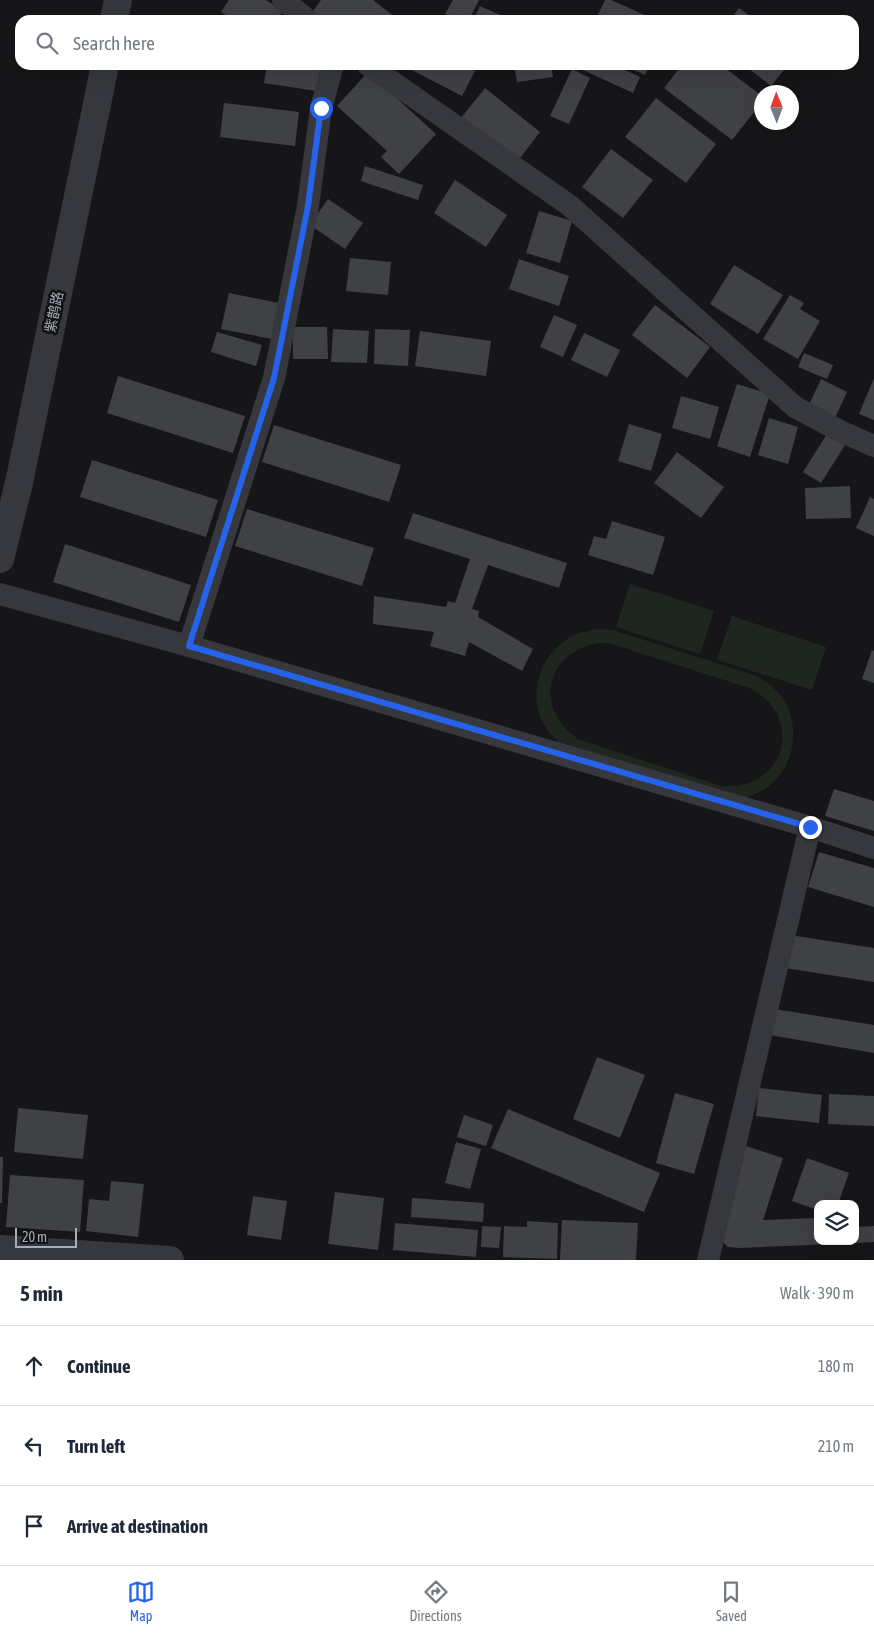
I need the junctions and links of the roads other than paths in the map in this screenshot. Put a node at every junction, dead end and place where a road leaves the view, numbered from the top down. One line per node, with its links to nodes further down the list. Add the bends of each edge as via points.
1 (118, 0): 3 (street)
2 (283, 0): 4 (street)
3 (115, 15)
4 (302, 15)
5 (103, 70): 9 (street, 紫鹊路)
6 (332, 70): 12 (street, via 321,108 308,206 274,378)
7 (375, 70): 8 (street, via 569,205 795,407)
8 (874, 446)
9 (10, 483): 10 (street, 紫鹊路)
10 (0, 559)
11 (0, 594): 12 (street)
12 (189, 646): 13 (street)
13 (810, 827): 14 (street); 17 (street)
14 (874, 848)
15 (0, 1249): 16 (street)
16 (170, 1260)
17 (708, 1260)

